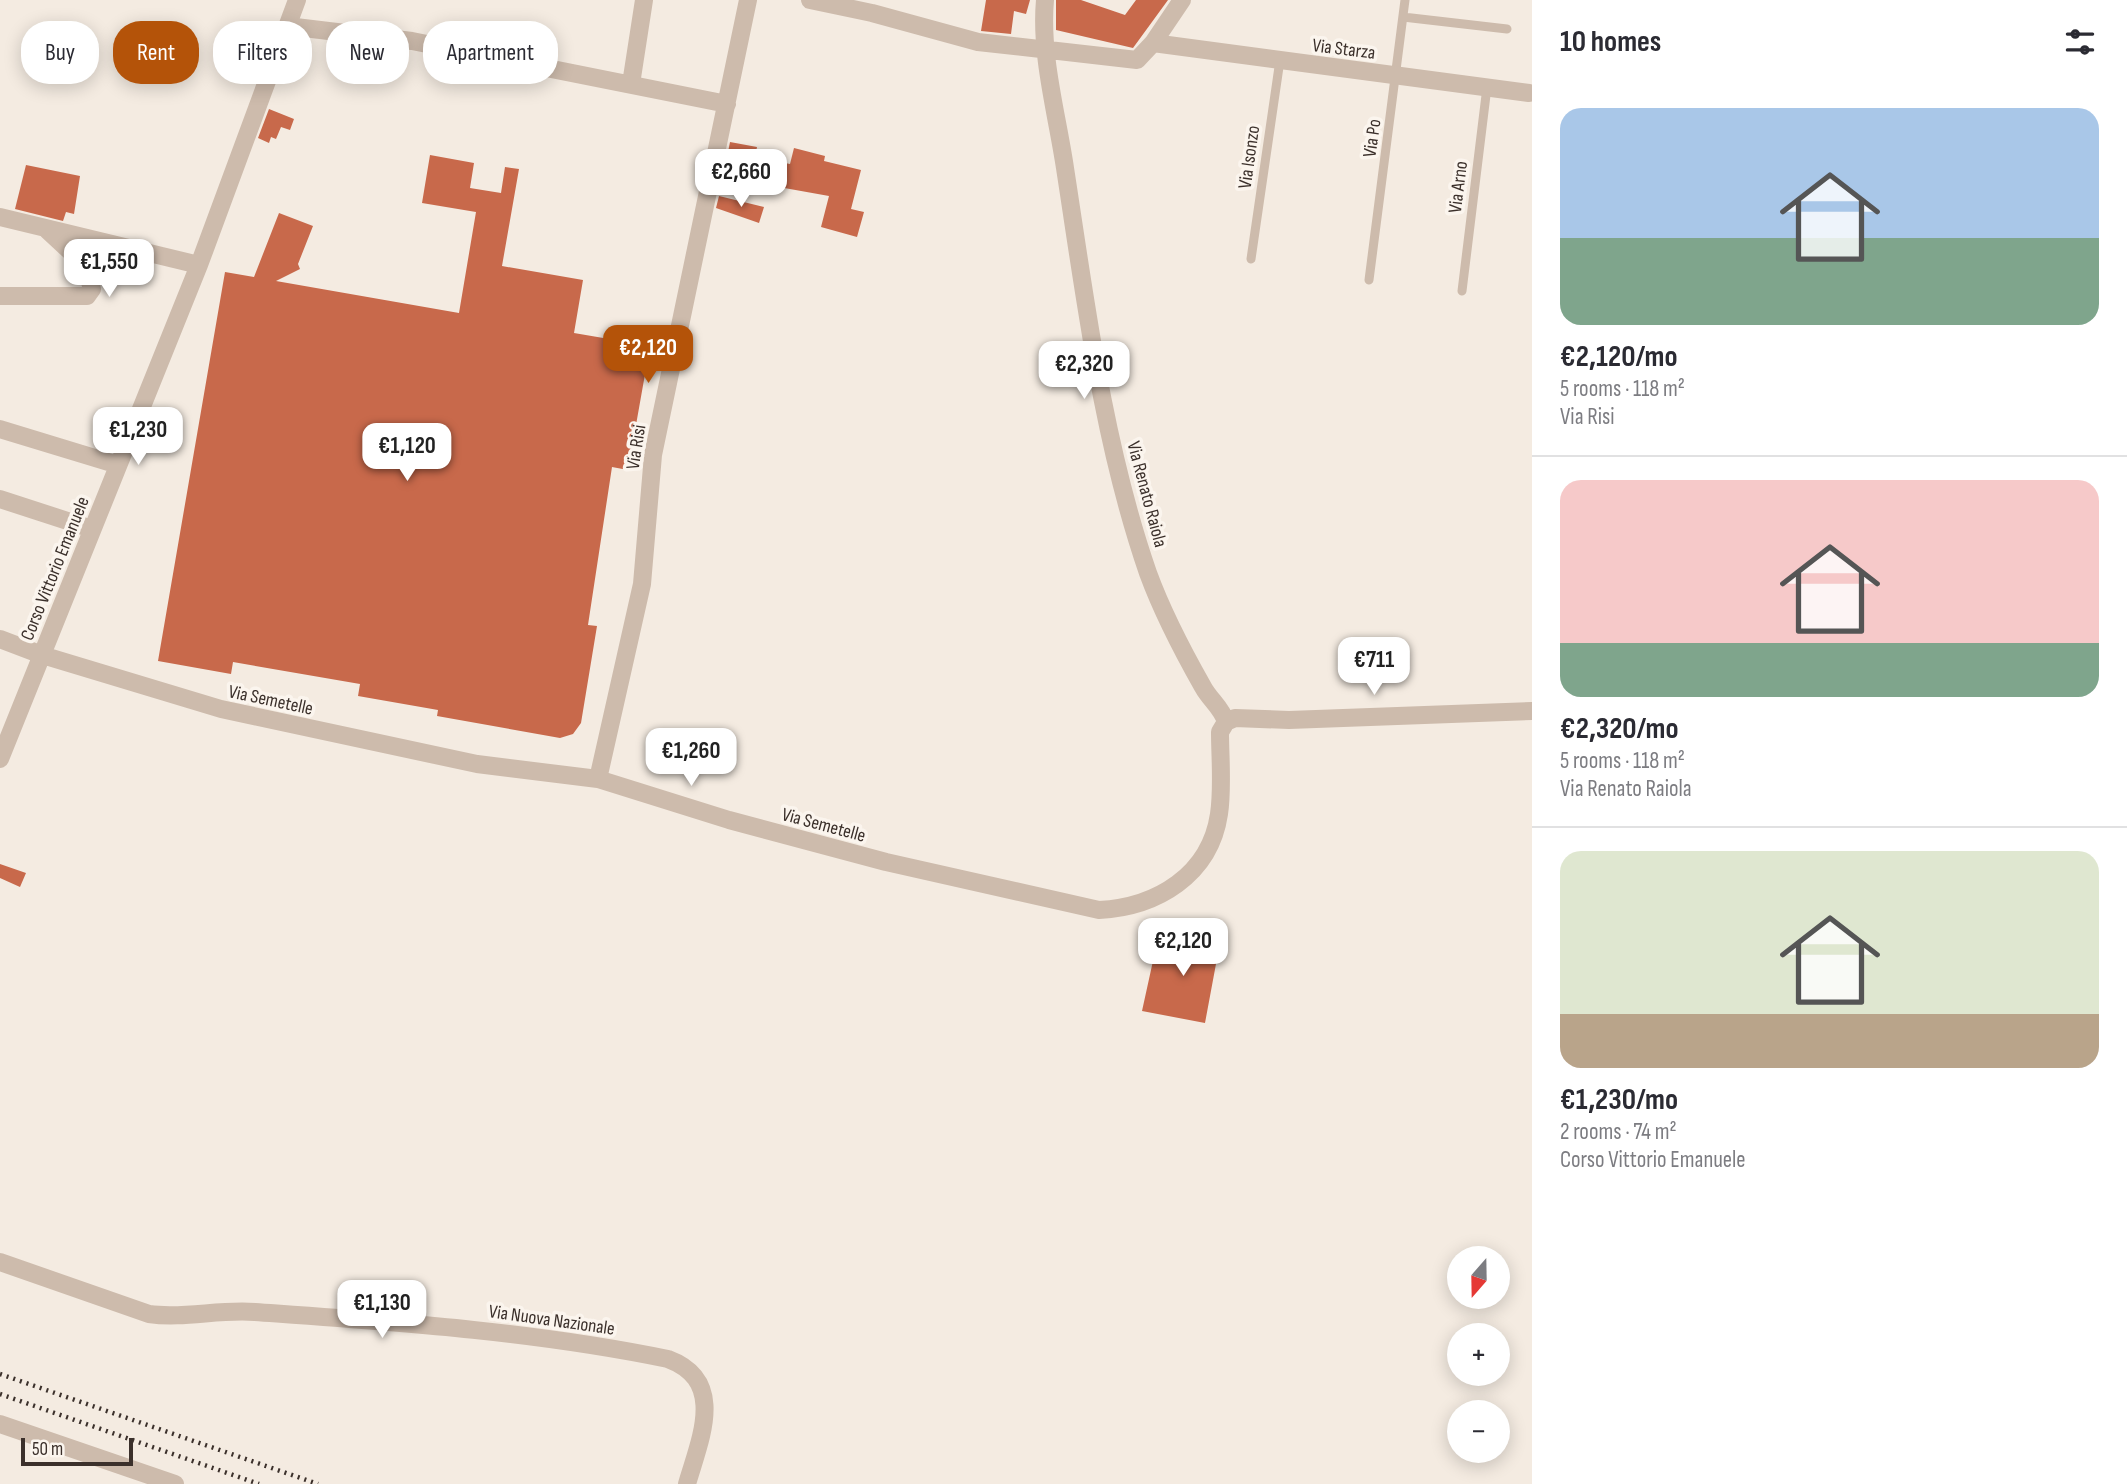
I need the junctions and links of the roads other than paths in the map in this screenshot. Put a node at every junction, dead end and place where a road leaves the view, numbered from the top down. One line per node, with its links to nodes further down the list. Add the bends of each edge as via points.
1 (296, 0): 9 (street, Corso Vittorio Emanuele)
2 (644, 0): 17 (street)
3 (748, 0): 20 (street, Via Risi)
4 (810, 0): 13 (street, via 978,42)
5 (1045, 0): 13 (street, Via Renato Raiola)
6 (1182, 0): 12 (street)
7 (1405, 0): 8 (lane, Via Po)
8 (1403, 17): 11 (lane); 15 (lane, Via Po)
9 (289, 21)
10 (312, 29): 17 (street, via 412,41)
11 (1507, 29)
12 (1153, 43): 13 (street, via 1137,60); 14 (street, Via Starza)
13 (1047, 50): 35 (street, Via Renato Raiola, via 1112,443 1169,627)
14 (1280, 61): 15 (street, Via Starza); 23 (lane, Via Isonzo)
15 (1397, 76): 18 (street, Via Starza); 25 (lane, Via Po)
16 (266, 84): 24 (street, Corso Vittorio Emanuele)
17 (631, 84): 20 (street)
18 (1487, 87): 19 (street, Via Starza); 26 (lane, Via Arno)
19 (1529, 93)
20 (727, 104): 37 (street, Via Risi, via 653,455 642,584)
21 (0, 217): 22 (street)
22 (44, 226): 24 (street); 27 (street, via 85,265 92,289 87,296)
23 (1251, 259)
24 (199, 265): 29 (street, Corso Vittorio Emanuele)
25 (1368, 280)
26 (1462, 291)
27 (0, 296)
28 (0, 429): 29 (street)
29 (118, 465): 31 (street, Corso Vittorio Emanuele)
30 (0, 499): 31 (street)
31 (92, 529): 33 (street, Corso Vittorio Emanuele)
32 (0, 639): 33 (street, Via Semetelle)
33 (41, 655): 36 (street, Corso Vittorio Emanuele); 37 (street, Via Semetelle, via 221,709 477,764)
34 (1532, 711): 35 (street, via 1235,718)
35 (1226, 722): 37 (street, Via Semetelle, via 1220,732 1220,813 1211,843 1177,887 1121,909 1070,904 886,862)
36 (0, 759)
37 (598, 779)
38 (0, 1262): 41 (street, Via Nuova Nazionale, via 149,1314 171,1317 241,1311 417,1323 668,1359 700,1381 705,1400)
39 (0, 1424): 40 (street)
40 (174, 1484)
41 (687, 1484)

